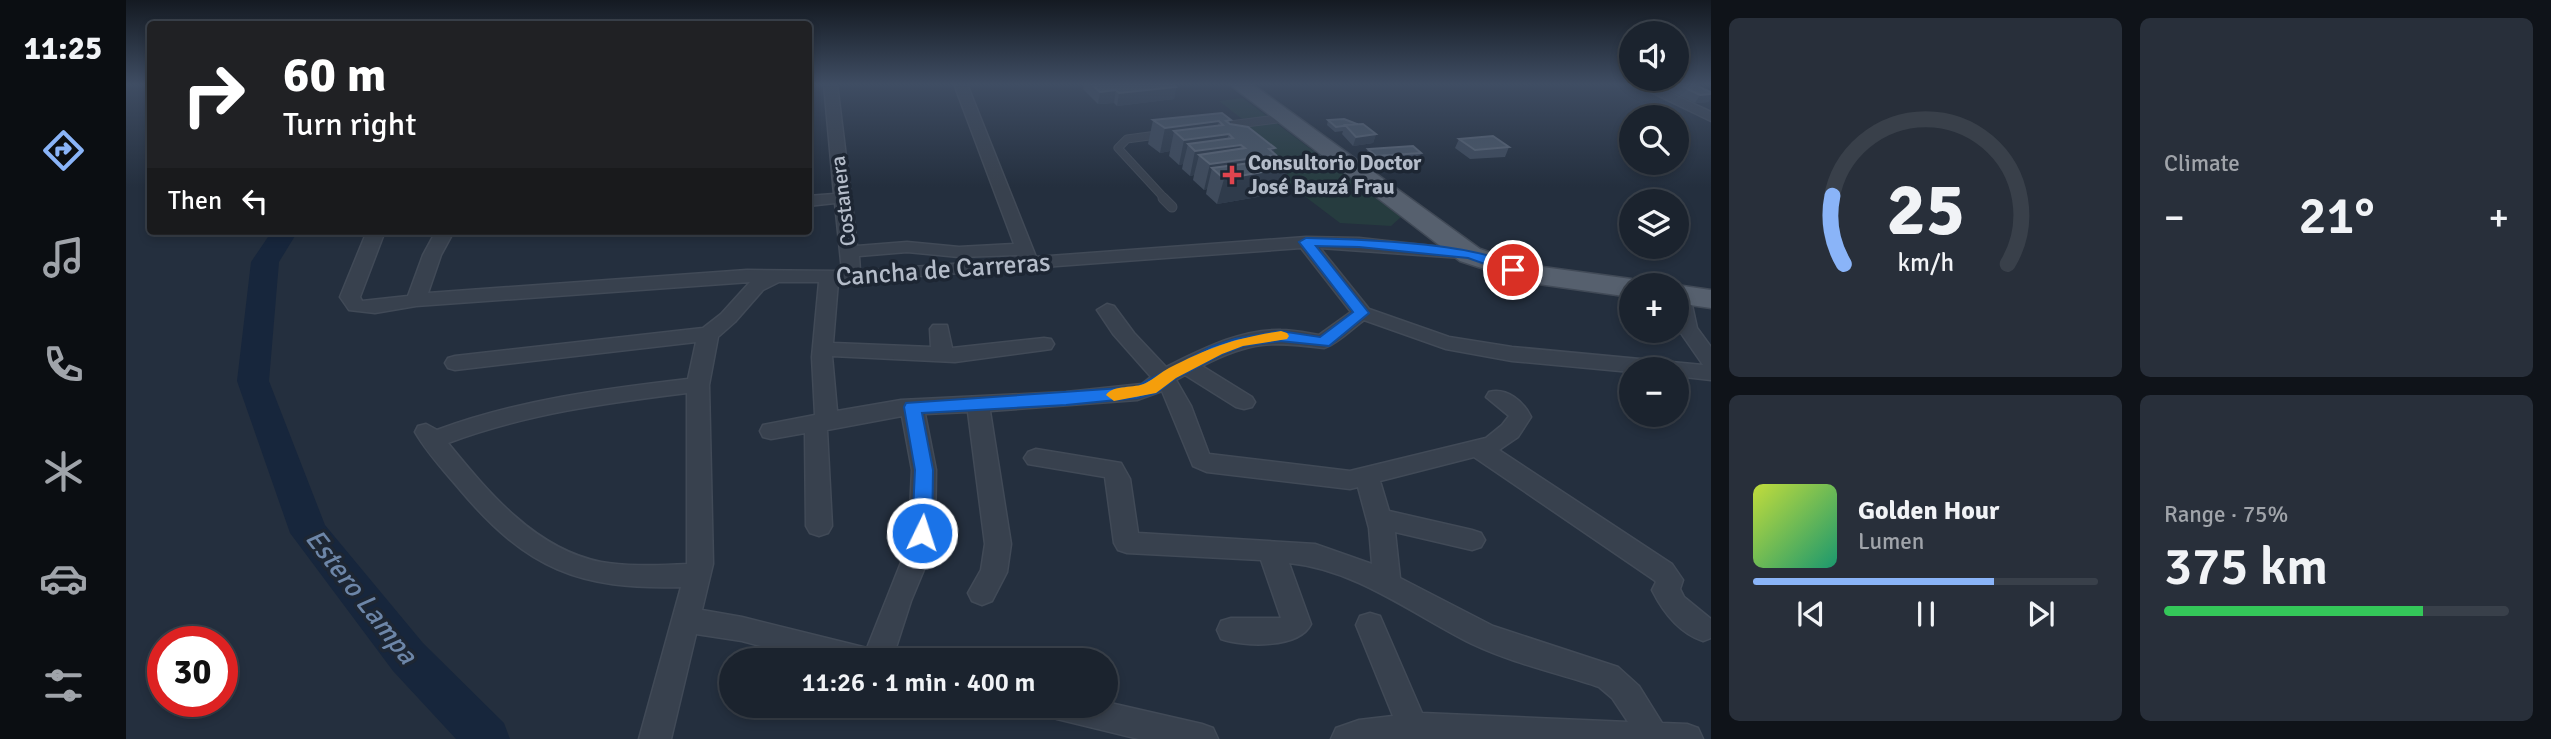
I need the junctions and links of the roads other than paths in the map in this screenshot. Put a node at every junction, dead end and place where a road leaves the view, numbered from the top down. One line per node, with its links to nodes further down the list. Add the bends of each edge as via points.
1 (834, 118): 7 (street, Costanera)
2 (975, 118): 15 (street)
3 (1281, 118): 5 (lane)
4 (1285, 118): 14 (main road)
5 (1209, 128)
6 (1170, 133): 9 (lane, via 1127,139 1118,148)
7 (842, 198): 8 (street); 13 (street, Costanera)
8 (812, 201)
9 (1172, 207)
10 (374, 235): 22 (street, Cancha de Carreras, via 350,297 356,306)
11 (443, 235): 22 (street)
12 (1306, 242): 14 (street, Cancha de Carreras); 15 (street, Cancha de Carreras); 24 (street)
13 (849, 252): 15 (street, via 907,247); 18 (street, Costanera)
14 (1470, 255): 19 (main road, via 1524,273)
15 (1027, 256): 18 (street, Cancha de Carreras)
16 (776, 276): 17 (street, Cancha de Carreras); 22 (street, Cancha de Carreras); 27 (street, via 756,286)
17 (829, 277): 18 (street, Cancha de Carreras); 29 (street)
18 (852, 277)
19 (1619, 286)
20 (1689, 296): 21 (main road)
21 (1711, 299)
22 (416, 300)
23 (1107, 310): 37 (street, via 1129,342)
24 (1362, 313): 33 (street, via 1475,349); 34 (street, via 1324,342 1268,337 1217,350)
25 (940, 329): 30 (street)
26 (1689, 329): 31 (street)
27 (709, 334): 32 (street); 38 (street)
28 (1044, 344): 30 (street)
29 (824, 349): 30 (street); 43 (street)
30 (942, 355)
31 (1711, 362)
32 (455, 363)
33 (1619, 363)
34 (1186, 366): 37 (street); 40 (street)
35 (1689, 371): 36 (street)
36 (1711, 373)
37 (1164, 378): 41 (street, via 1137,393); 47 (street, via 1181,404 1201,460 1316,478)
38 (698, 385): 52 (street); 52 (street, via 555,403 429,436 466,482 531,545 600,573)
39 (1497, 397): 45 (street, via 1520,417 1503,438)
40 (1244, 402)
41 (978, 404): 42 (street); 54 (street, via 998,544 994,572)
42 (912, 407): 43 (street); 60 (street, via 924,470 922,533)
43 (822, 423): 44 (street); 49 (street)
44 (771, 431)
45 (1481, 450): 47 (street); 57 (street, via 1663,572 1670,580 1669,599)
46 (1037, 458): 51 (street, via 1113,469 1124,538 1132,545)
47 (1367, 478): 48 (street)
48 (1379, 517): 50 (street); 53 (street)
49 (819, 526)
50 (1472, 540)
51 (1271, 550): 53 (street, via 1315,555); 58 (street, via 1297,624 1288,630)
52 (698, 575): 55 (street)
53 (1387, 586): 63 (street, via 1485,636 1608,677 1630,697)
54 (982, 593)
55 (686, 620): 59 (street); 64 (street)
56 (1370, 625): 62 (street)
57 (1703, 629)
58 (1231, 630)
59 (815, 648)
60 (881, 648)
61 (1112, 718): 65 (street)
62 (1413, 728): 63 (street); 66 (street)
63 (1652, 736): 67 (street)
64 (655, 739)
65 (1202, 739)
66 (1347, 739)
67 (1687, 739)

